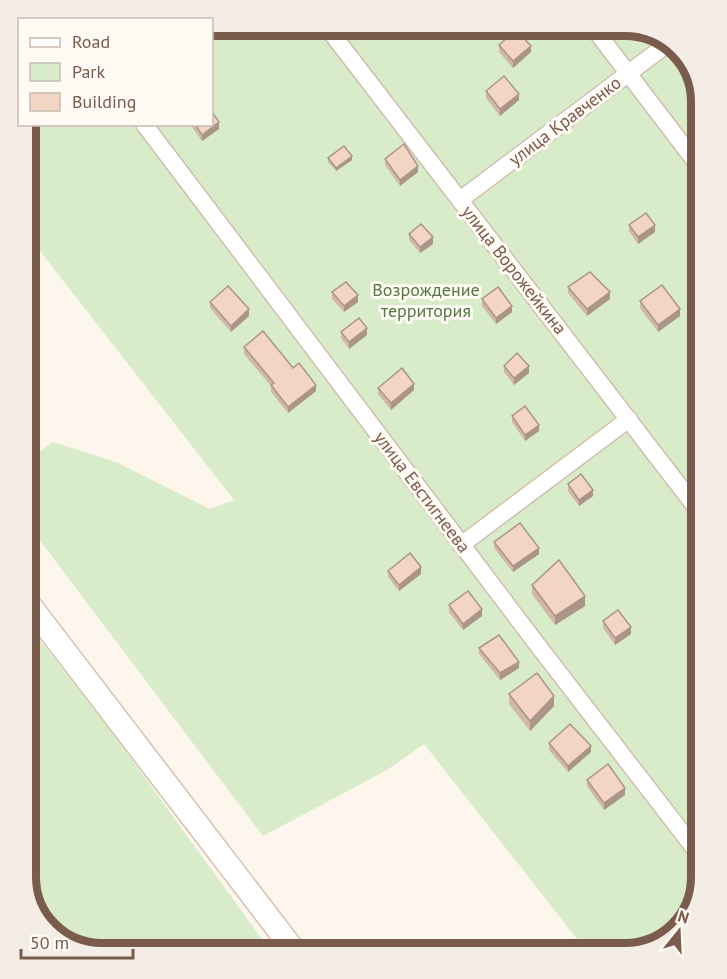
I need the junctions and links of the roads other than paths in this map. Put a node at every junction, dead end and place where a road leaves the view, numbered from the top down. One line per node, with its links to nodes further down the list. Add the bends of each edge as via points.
1 (334, 36): 7 (street, улица Ворожейкина)
2 (600, 36): 4 (street)
3 (662, 48): 4 (street, улица Кравченко)
4 (628, 74): 6 (street); 7 (street, улица Кравченко)
5 (146, 126): 10 (street, улица Евстигнеева)
6 (691, 155)
7 (460, 200): 8 (street, улица Ворожейкина)
8 (629, 420): 9 (street, улица Ворожейкина); 10 (street)
9 (691, 500)
10 (461, 544): 12 (street, улица Евстигнеева)
11 (36, 613): 13 (main road)
12 (691, 843)
13 (288, 943)

